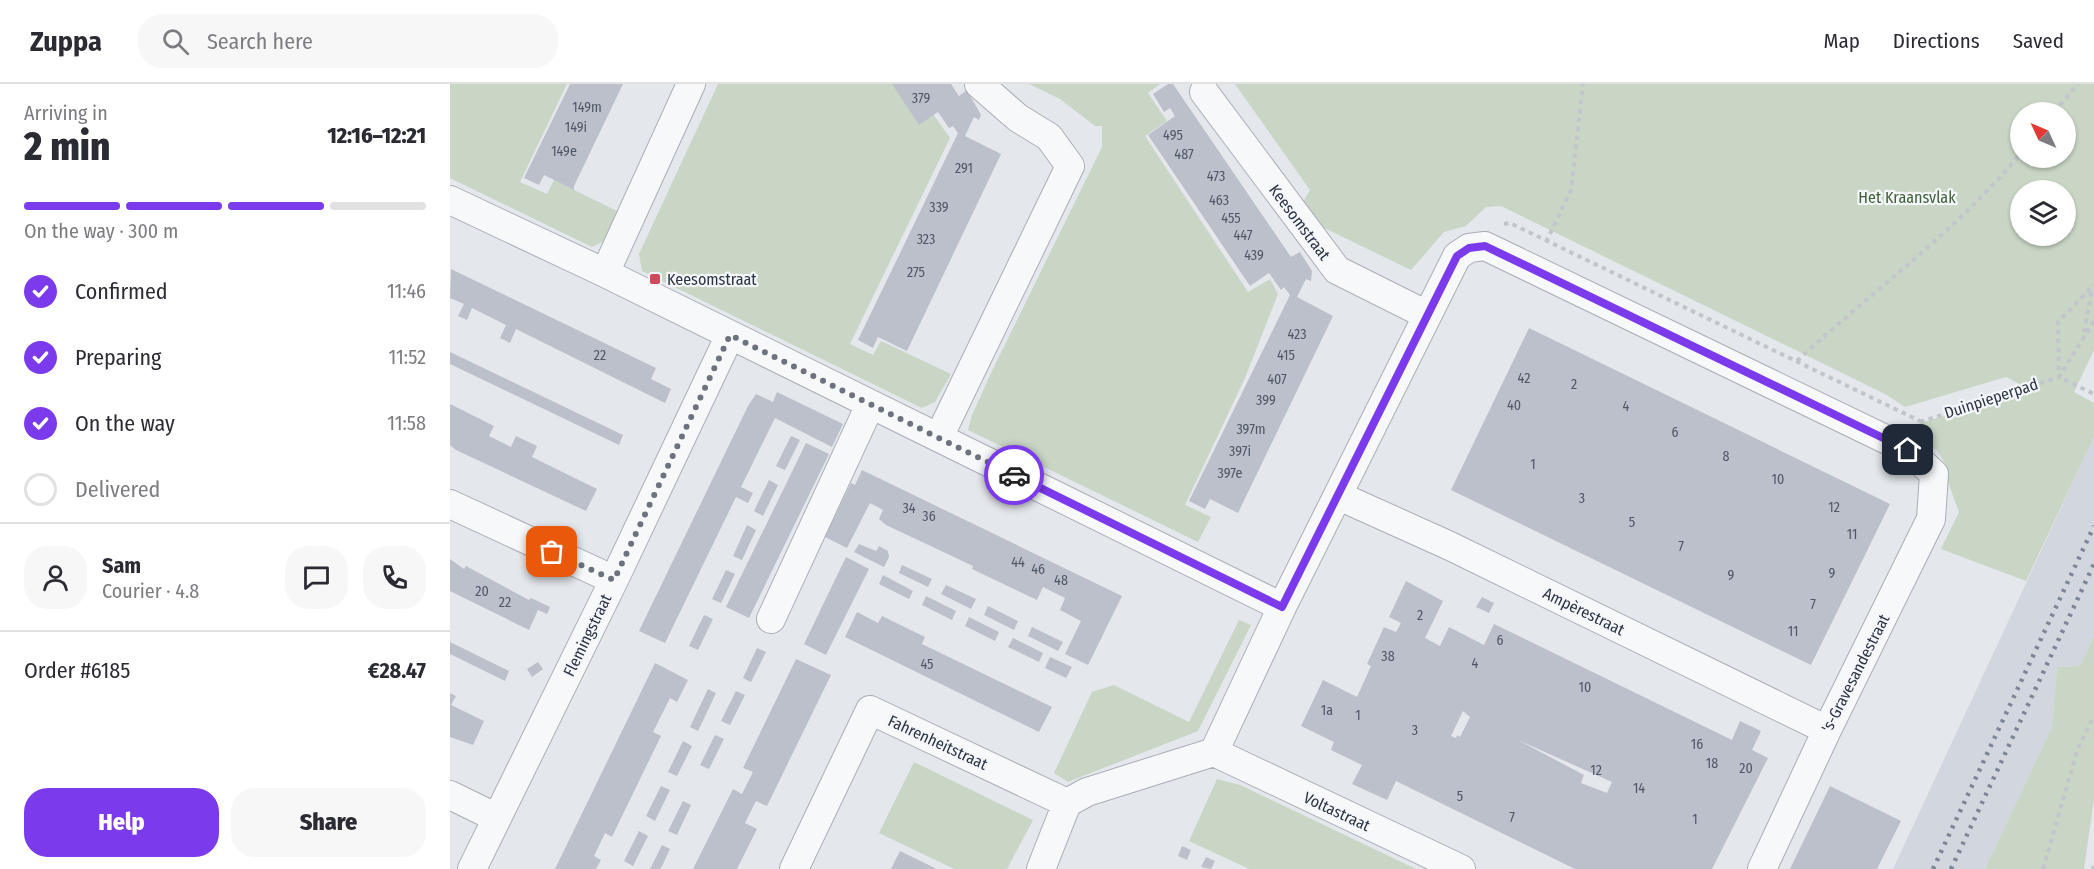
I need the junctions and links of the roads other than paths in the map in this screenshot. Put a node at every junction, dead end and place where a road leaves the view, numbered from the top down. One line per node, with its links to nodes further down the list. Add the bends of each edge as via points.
1 (691, 84): 5 (street)
2 (980, 84): 9 (street, via 1018,118 1049,137 1070,166)
3 (1204, 92): 6 (street, Keesomstraat, via 1337,270)
4 (450, 200): 5 (street)
5 (605, 273): 7 (street)
6 (1427, 315): 10 (street); 15 (street, 's-Gravesandestraat, via 1457,256 1469,248 1485,246 1908,450 1934,474 1931,519)
7 (730, 335): 8 (street); 12 (street, Flemingstraat)
8 (870, 405): 9 (street); 14 (street)
9 (939, 437): 13 (street)
10 (1340, 496): 13 (street); 15 (street, Ampèrestraat)
11 (450, 504): 12 (street)
12 (614, 580): 19 (street, Flemingstraat)
13 (1282, 607): 16 (street)
14 (771, 619)
15 (1827, 730): 24 (street, 's-Gravesandestraat)
16 (1214, 752): 18 (street, via 1087,792); 23 (street, Voltastraat)
17 (450, 795): 19 (street)
18 (1067, 803): 21 (street, Fahrenheitstraat, via 870,710); 22 (street)
19 (497, 818): 20 (street, Flemingstraat)
20 (472, 869)
21 (794, 869)
22 (1041, 869)
23 (1461, 869)
24 (1762, 869)

